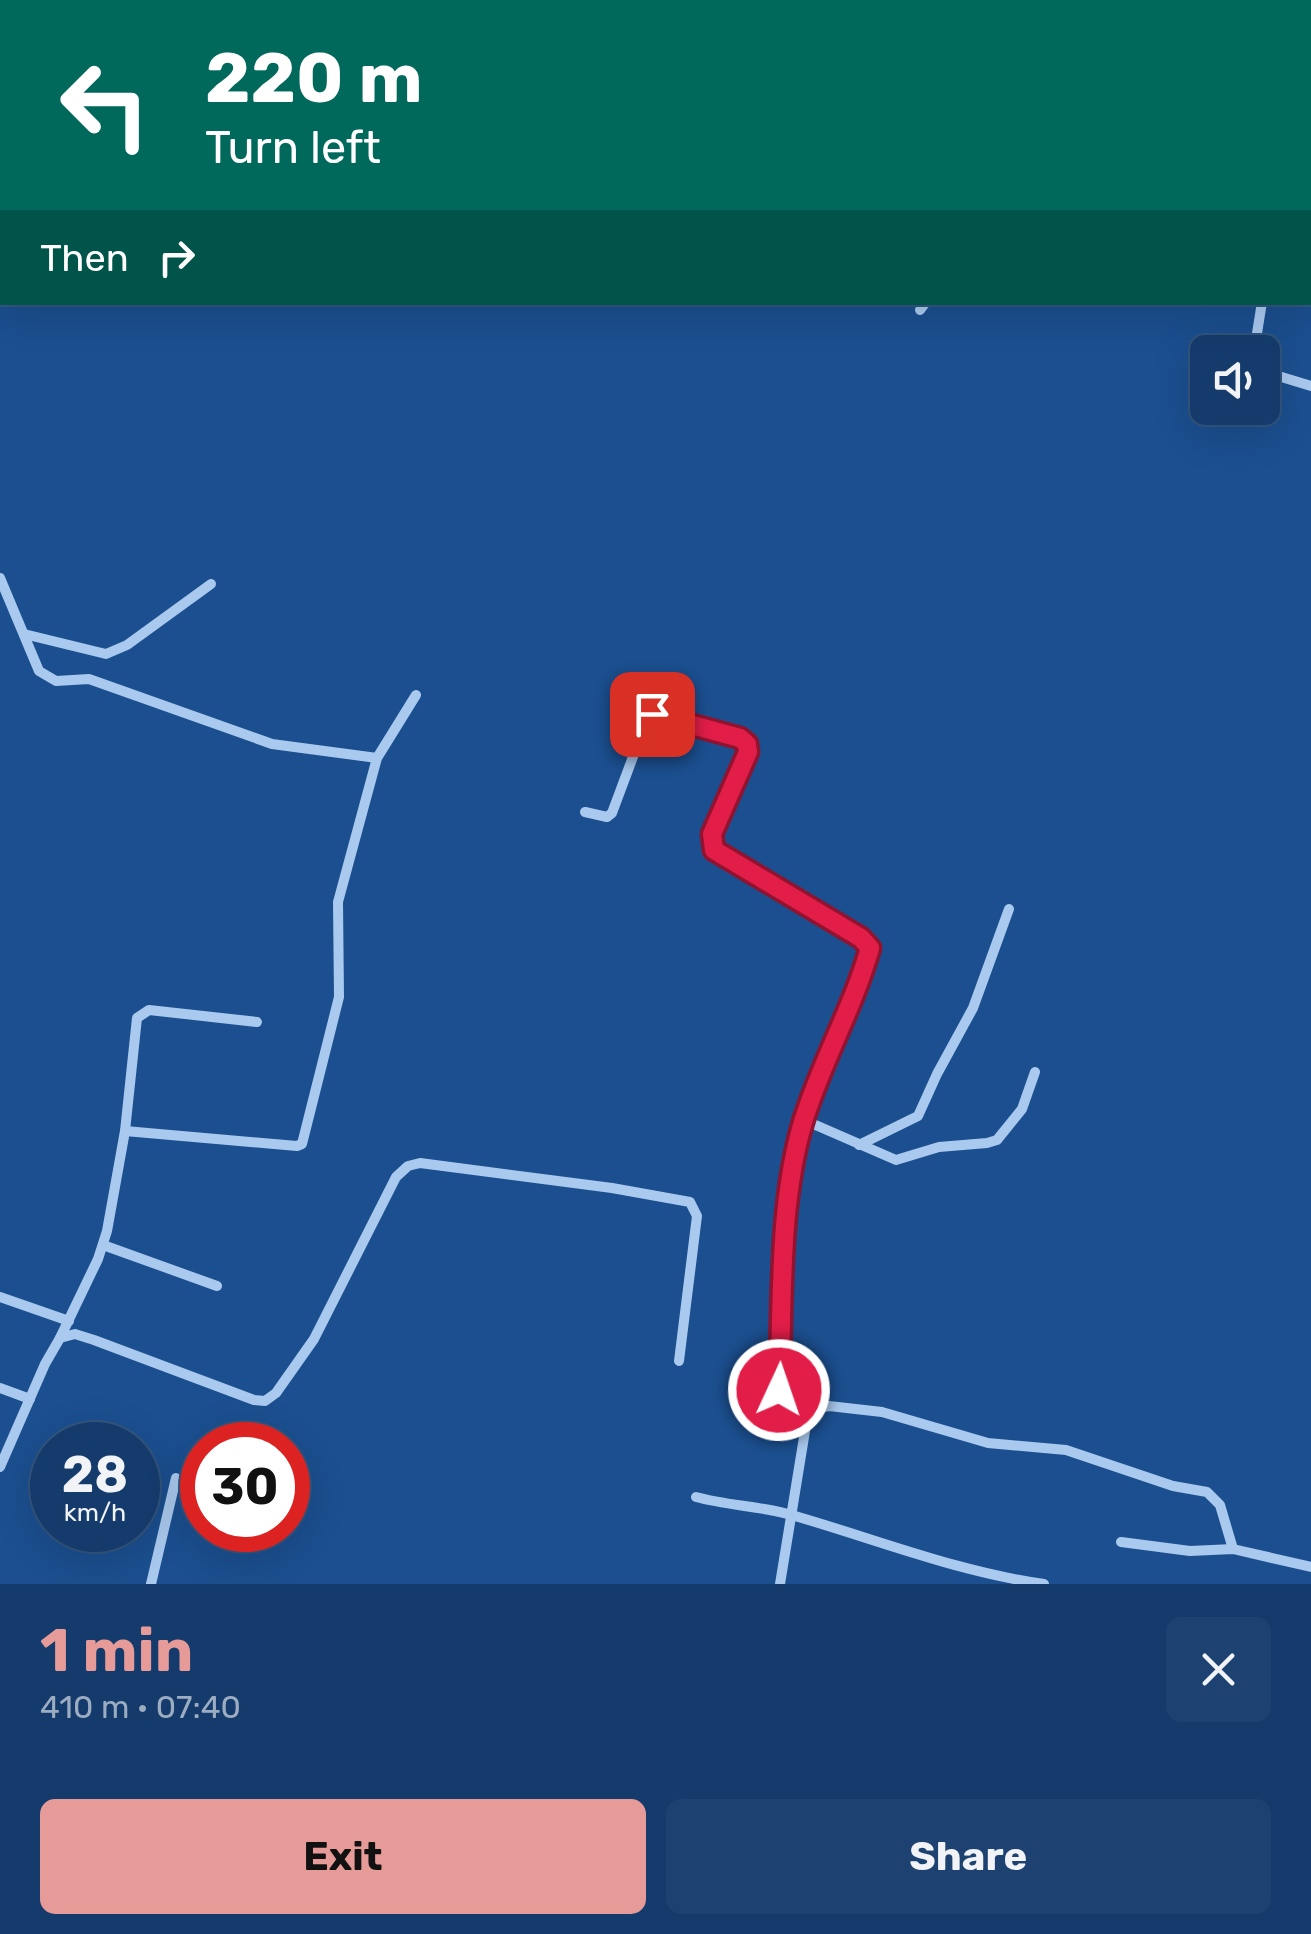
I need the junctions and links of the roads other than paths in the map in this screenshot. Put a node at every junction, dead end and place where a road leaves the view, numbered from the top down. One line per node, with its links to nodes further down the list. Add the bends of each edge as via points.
1 (1262, 305): 2 (street)
2 (1257, 335)
3 (1280, 377): 4 (street)
4 (1311, 386)
5 (0, 578): 7 (street)
6 (211, 584): 7 (street, via 106,654)
7 (24, 634): 9 (street, via 46,678 88,679 272,744)
8 (416, 695): 9 (street)
9 (377, 758): 15 (street, via 338,902 339,996 302,1144)
10 (585, 812): 14 (street, via 612,813 649,714 747,744 712,834 714,850 870,948)
11 (1009, 909): 16 (street, via 973,1008 918,1116)
12 (257, 1022): 15 (street, via 142,1012)
13 (1034, 1072): 16 (street, via 1022,1109 988,1144 939,1147 896,1160)
14 (804, 1120): 16 (street); 25 (street, via 789,1200 779,1390 784,1402)
15 (126, 1132): 17 (street)
16 (859, 1146)
17 (102, 1244): 18 (street); 20 (street)
18 (217, 1286)
19 (0, 1297): 20 (street)
20 (69, 1321): 21 (street)
21 (60, 1338): 22 (street, via 75,1334 266,1400 314,1339 396,1177 408,1166 434,1163 690,1202 697,1216); 24 (street)
22 (679, 1361)
23 (0, 1388): 24 (street)
24 (30, 1399): 26 (street)
25 (802, 1410): 29 (street, via 806,1425); 31 (street, via 882,1412 988,1443 1066,1450 1208,1492 1220,1505)
26 (0, 1467)
27 (176, 1478): 33 (street)
28 (696, 1497): 29 (street)
29 (792, 1515): 34 (street); 35 (street, via 979,1573)
30 (1121, 1542): 31 (street)
31 (1233, 1549): 32 (street)
32 (1311, 1567)
33 (151, 1584)
34 (780, 1584)
35 (1044, 1584)

